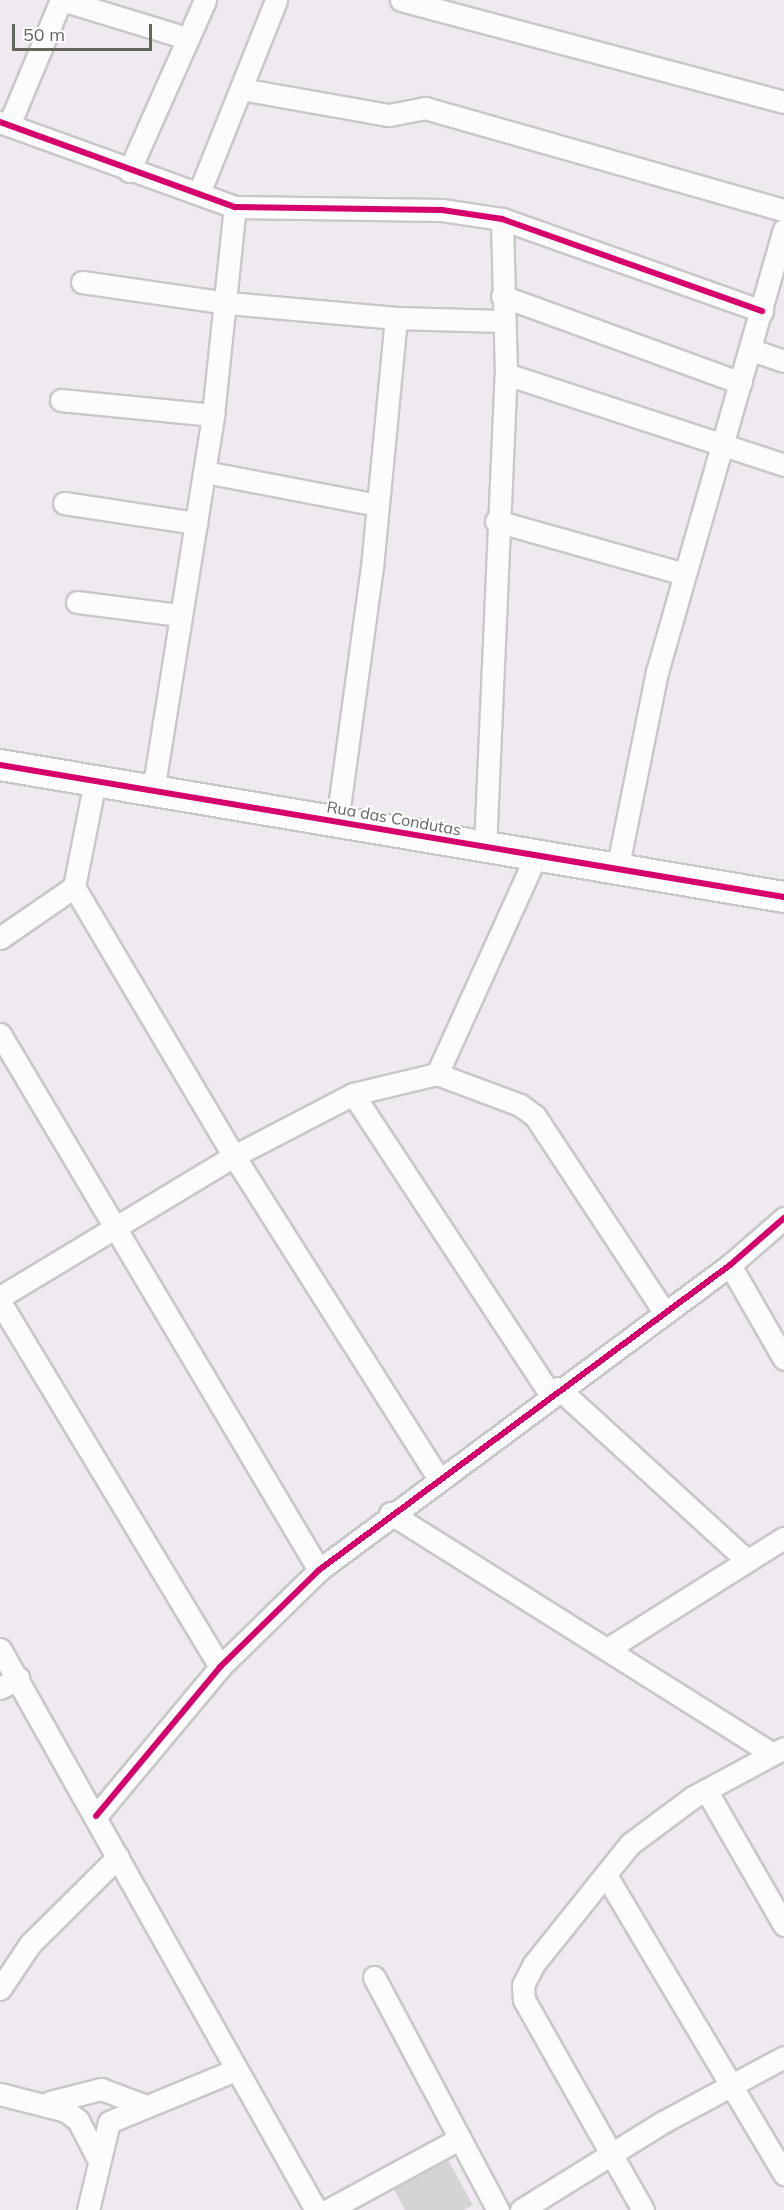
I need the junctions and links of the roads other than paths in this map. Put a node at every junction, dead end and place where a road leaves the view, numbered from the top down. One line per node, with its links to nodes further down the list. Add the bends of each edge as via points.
1 (61, 0): 5 (street); 8 (street)
2 (205, 0): 5 (street)
3 (276, 0): 6 (street)
4 (401, 0): 7 (street)
5 (186, 38): 9 (street)
6 (241, 89): 10 (street); 12 (street, via 390,115 425,108)
7 (784, 102)
8 (4, 124): 9 (street)
9 (129, 171): 10 (street)
10 (200, 193): 11 (street)
11 (235, 207): 13 (street, via 442,210); 17 (street)
12 (784, 210)
13 (502, 219): 16 (street); 18 (street)
14 (783, 242): 18 (street)
15 (82, 282): 17 (street)
16 (502, 296): 20 (street); 24 (street)
17 (228, 303): 19 (street); 26 (street)
18 (762, 311): 21 (street)
19 (396, 318): 20 (street); 31 (street)
20 (503, 321): 23 (street)
21 (752, 350): 22 (street); 24 (street)
22 (784, 361)
23 (506, 374): 27 (street); 32 (street)
24 (741, 383): 27 (street)
25 (61, 400): 26 (street)
26 (213, 415): 29 (street)
27 (722, 445): 28 (street); 34 (street)
28 (784, 465)
29 (205, 472): 31 (street); 33 (street)
30 (64, 503): 33 (street)
31 (378, 505): 40 (street)
32 (496, 521): 34 (street); 41 (street)
33 (196, 523): 36 (street)
34 (684, 574): 43 (street, via 657,672)
35 (77, 602): 36 (street)
36 (179, 615): 39 (street)
37 (0, 765): 38 (street, Rua das Condutas)
38 (95, 781): 39 (street, Rua das Condutas); 44 (street)
39 (153, 791): 40 (street, Rua das Condutas)
40 (337, 822): 41 (street, Rua das Condutas)
41 (485, 848): 42 (street, Rua das Condutas)
42 (536, 856): 43 (street, Rua das Condutas); 48 (street)
43 (617, 870): 45 (street, Rua das Condutas)
44 (74, 887): 46 (street); 50 (street)
45 (784, 897)
46 (0, 938)
47 (0, 1034): 52 (street)
48 (437, 1074): 49 (street); 56 (street, via 535,1116)
49 (353, 1094): 50 (street); 58 (street)
50 (234, 1156): 52 (street); 59 (street)
51 (784, 1218): 53 (street)
52 (120, 1229): 54 (street); 63 (street)
53 (730, 1265): 56 (street); 57 (street)
54 (0, 1297)
55 (0, 1302): 66 (street)
56 (664, 1312): 58 (street)
57 (784, 1359)
58 (554, 1391): 59 (street); 62 (street)
59 (438, 1477): 60 (street)
60 (390, 1513): 63 (street); 64 (street)
61 (784, 1538): 62 (street)
62 (745, 1560): 64 (street)
63 (319, 1570): 66 (street)
64 (609, 1648): 68 (street)
65 (0, 1649): 67 (street)
66 (220, 1667): 70 (street)
67 (9, 1683): 70 (street)
68 (778, 1751): 69 (street)
69 (706, 1790): 72 (street, via 630,1844); 73 (street)
70 (96, 1816): 71 (street)
71 (118, 1857): 75 (street, via 30,1944); 77 (street)
72 (607, 1877): 78 (street); 83 (street, via 533,1965 523,1985 524,2000)
73 (784, 1925)
74 (374, 1977): 82 (street)
75 (0, 1989)
76 (784, 2057): 78 (street)
77 (233, 2071): 81 (street); 87 (street)
78 (735, 2084): 83 (street); 85 (street)
79 (0, 2094): 80 (street)
80 (50, 2103): 81 (street, via 101,2088); 84 (street, via 78,2120)
81 (141, 2104): 84 (street, via 109,2121)
82 (459, 2139): 88 (street); 89 (street)
83 (612, 2154): 90 (street); 91 (street)
84 (97, 2157): 86 (street)
85 (784, 2174)
86 (88, 2210)
87 (316, 2210)
88 (328, 2210)
89 (498, 2210)
90 (521, 2210)
91 (643, 2210)

